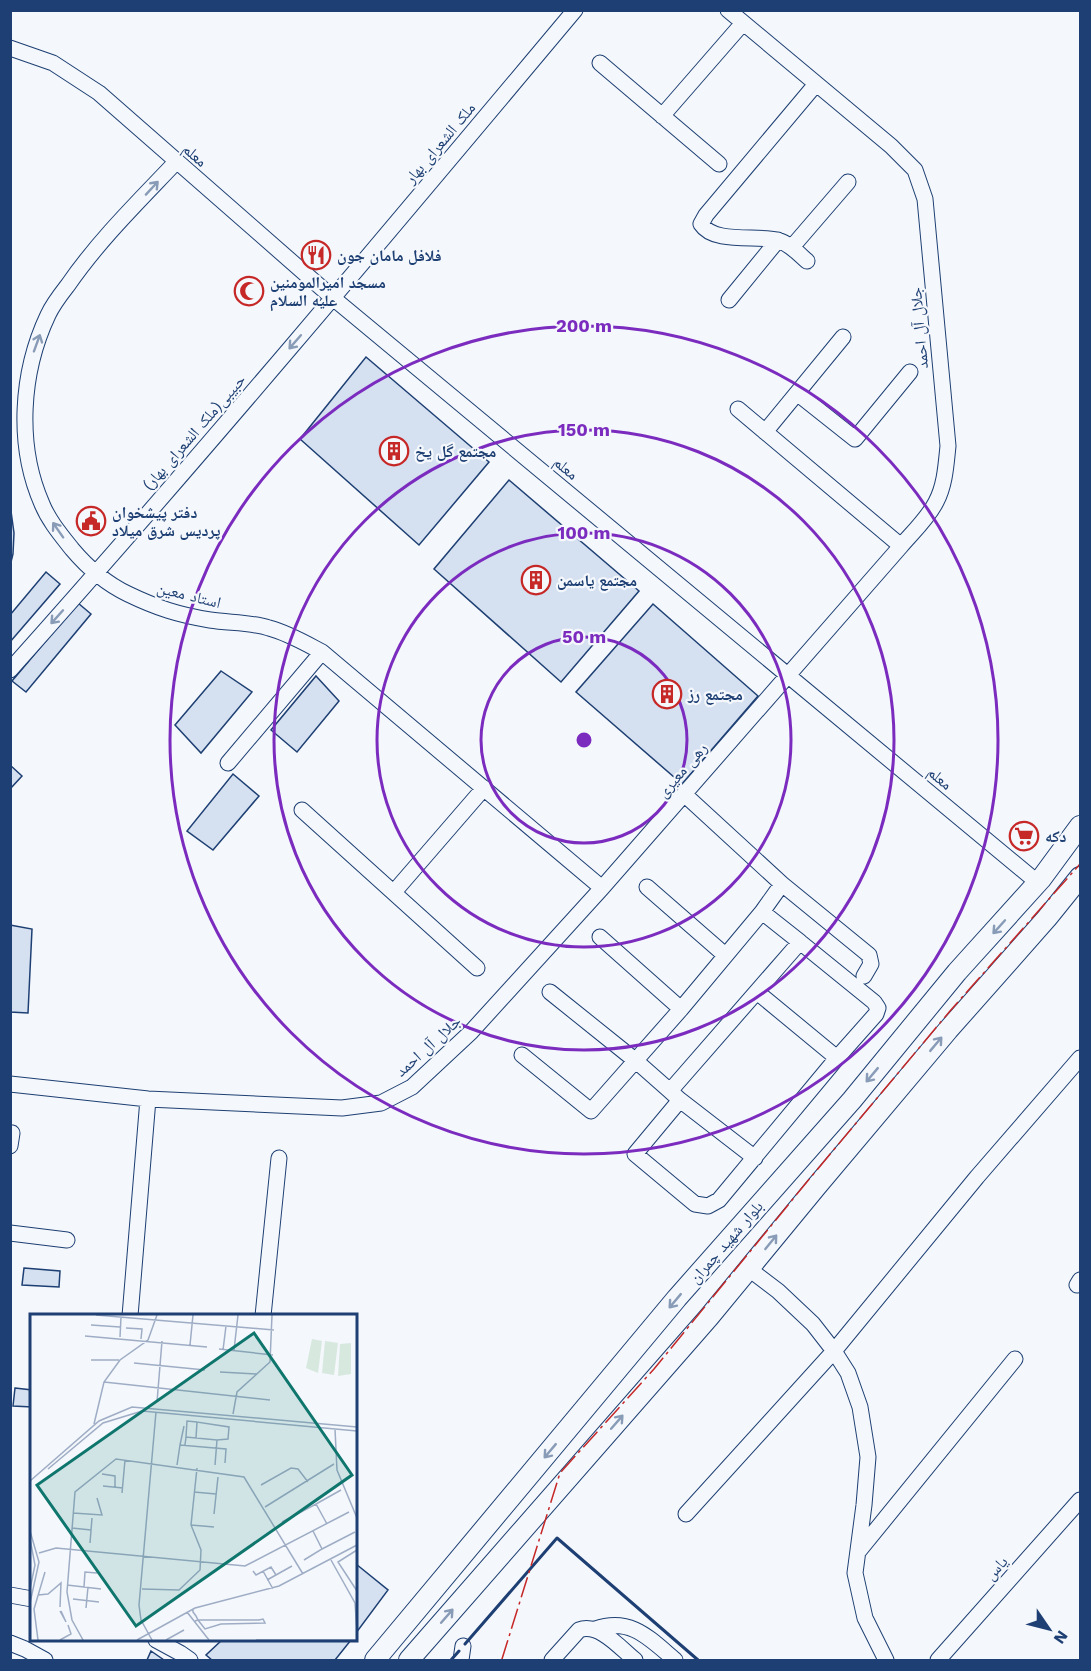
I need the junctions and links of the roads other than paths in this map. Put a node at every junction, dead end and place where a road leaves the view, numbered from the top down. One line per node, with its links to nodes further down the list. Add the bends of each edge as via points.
1 (575, 10): 13 (street, ملک الشعرای بهار)
2 (728, 10): 3 (street, جلال آل احمد)
3 (743, 23): 6 (street, جلال آل احمد); 7 (street)
4 (10, 48): 8 (street, معلم, via 53,63 99,93)
5 (600, 63): 7 (street)
6 (816, 84): 11 (street, via 701,224 723,236); 20 (street, جلال آل احمد, via 915,170 925,199 948,447 945,475 936,502)
7 (662, 116): 9 (street)
8 (176, 162): 13 (street, معلم); 21 (street, استاد معین, one-way to 8, via 57,531 42,505 26,440 25,391 33,353 48,313 110,233)
9 (719, 164)
10 (848, 182): 11 (street)
11 (785, 244): 12 (street); 14 (street)
12 (807, 261)
13 (333, 298): 21 (street, حبیبی(ملک الشعرای بهار), one-way to 21); 24 (street, معلم)
14 (729, 300)
15 (843, 337): 17 (street)
16 (910, 372): 17 (street, via 855,439)
17 (797, 393): 19 (street)
18 (738, 409): 19 (street)
19 (765, 432): 20 (street)
20 (901, 546): 24 (street, جلال آل احمد)
21 (96, 574): 22 (street, استاد معین, via 160,609 212,621 269,627); 23 (street, حبیبی(ملک الشعرای بهار), one-way to 23)
22 (322, 652): 25 (street); 26 (street, استاد معین)
23 (10, 670)
24 (789, 675): 27 (street, رهی معیری); 31 (street, معلم)
25 (228, 763)
26 (484, 788): 34 (street, استاد معین); 35 (street)
27 (684, 794): 32 (street); 34 (street, رهی معیری)
28 (302, 810): 35 (street)
29 (1080, 826): 31 (main road, بلوار شهید چمران)
30 (1080, 877): 36 (main road, بلوار شهید چمران)
31 (1037, 882): 36 (main road); 72 (main road, بلوار شهید چمران, one-way to 72, via 677,1298)
32 (782, 884): 37 (street); 42 (street, via 868,956 871,964)
33 (647, 887): 40 (street)
34 (602, 888): 52 (street, جلال آل احمد, via 471,1032 412,1087 381,1103 342,1108)
35 (394, 892): 41 (street)
36 (1061, 899): 57 (main road, بلوار شهید چمران, one-way to 36)
37 (762, 912): 39 (street); 40 (street)
38 (600, 937): 45 (street)
39 (800, 942): 44 (street); 47 (street, via 878,1008)
40 (725, 956): 45 (street)
41 (477, 968)
42 (864, 976)
43 (550, 992): 49 (street)
44 (757, 992): 47 (street); 51 (street)
45 (681, 1009): 49 (street)
46 (522, 1055): 49 (street, via 591,1111)
47 (837, 1058): 54 (street)
48 (1080, 1058): 60 (street)
49 (636, 1061): 51 (street)
50 (10, 1084): 52 (street, جلال آل احمد)
51 (675, 1095): 54 (street); 54 (street, via 635,1154 695,1204 708,1206 719,1200)
52 (148, 1100): 58 (street)
53 (279, 1158): 59 (street)
54 (755, 1158)
55 (10, 1233): 56 (street)
56 (67, 1240)
57 (749, 1269): 60 (street, via 806,1317); 73 (main road, بلوار شهید چمران, one-way to 57)
58 (130, 1314)
59 (263, 1314)
60 (834, 1351): 63 (street); 64 (street, via 848,1373 860,1407 868,1457)
61 (1015, 1359): 64 (street)
62 (1078, 1507): 78 (street, یاس)
63 (686, 1514)
64 (858, 1552): 77 (street, via 855,1573 865,1618)
65 (10, 1594): 66 (street)
66 (30, 1599)
67 (595, 1629): 74 (street, via 579,1630); 75 (street); 76 (street, via 608,1625 633,1628)
68 (158, 1641): 71 (street)
69 (12, 1647): 70 (street)
70 (45, 1660)
71 (190, 1660)
72 (375, 1660)
73 (409, 1660)
74 (552, 1660)
75 (635, 1660)
76 (675, 1660)
77 (886, 1660)
78 (938, 1660)

